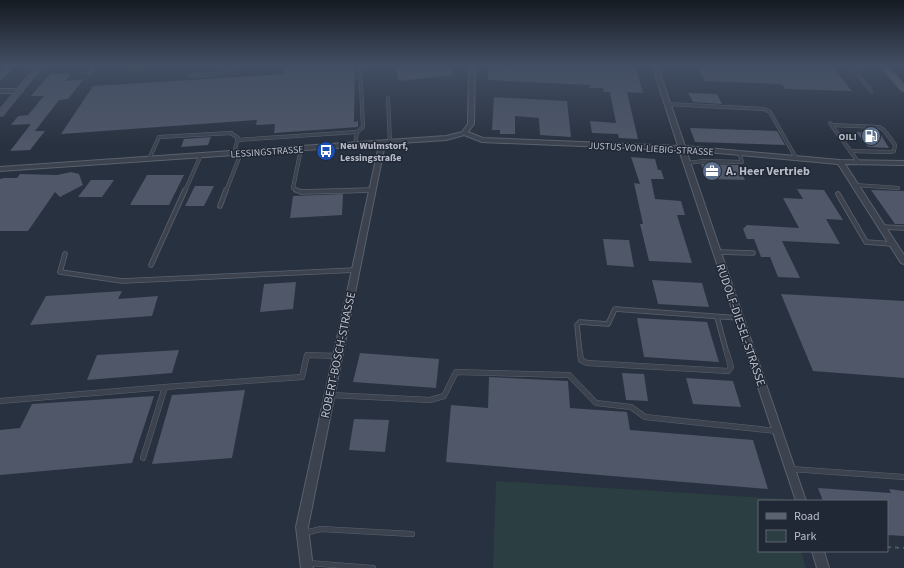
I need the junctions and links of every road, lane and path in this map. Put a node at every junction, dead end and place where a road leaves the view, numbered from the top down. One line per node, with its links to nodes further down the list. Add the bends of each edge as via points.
1 (20, 91): 7 (street)
2 (361, 92): 8 (lane, via 363,127)
3 (472, 92): 9 (street, via 471,124)
4 (663, 92): 6 (street, RUDOLF-DIESEL-STRASSE)
5 (388, 98): 11 (lane)
6 (667, 104): 13 (street, RUDOLF-DIESEL-STRASSE); 19 (lane, via 764,109 770,112)
7 (0, 114)
8 (356, 132): 10 (lane); 12 (lane)
9 (464, 133): 11 (street, LESSINGSTRASSE, via 446,138); 13 (street, JUSTUS-VON-LIEBIG-STRASSE, via 482,140)
10 (237, 140): 17 (lane); 20 (lane, via 238,138 231,133 159,137)
11 (386, 143): 12 (street, LESSINGSTRASSE); 30 (street, ROBERT-BOSCH-STRASSE)
12 (355, 145): 14 (street, LESSINGSTRASSE)
13 (682, 148): 16 (street, JUSTUS-VON-LIEBIG-STRASSE); 22 (street, RUDOLF-DIESEL-STRASSE)
14 (302, 149): 17 (street, LESSINGSTRASSE); 30 (lane, via 293,188 301,192)
15 (850, 151): 15 (lane, via 831,124 879,127 895,145 894,151 891,152); 23 (lane)
16 (739, 152): 19 (street, JUSTUS-VON-LIEBIG-STRASSE); 22 (lane, via 742,162)
17 (238, 153): 18 (street, LESSINGSTRASSE); 32 (lane)
18 (201, 156): 20 (street, LESSINGSTRASSE); 40 (lane)
19 (796, 158): 21 (street, JUSTUS-VON-LIEBIG-STRASSE)
20 (149, 159): 27 (street, LESSINGSTRASSE)
21 (840, 162): 23 (street, JUSTUS-VON-LIEBIG-STRASSE); 28 (street)
22 (687, 163): 36 (street, RUDOLF-DIESEL-STRASSE)
23 (859, 163): 24 (street, JUSTUS-VON-LIEBIG-STRASSE)
24 (870, 163): 25 (street); 26 (street)
25 (904, 163)
26 (904, 167)
27 (0, 169)
28 (855, 185): 29 (lane); 33 (street)
29 (898, 188)
30 (373, 190): 41 (street, ROBERT-BOSCH-STRASSE)
31 (838, 194): 35 (lane, via 866,242)
32 (220, 206)
33 (882, 227): 34 (lane); 35 (street)
34 (904, 228)
35 (893, 244): 39 (street)
36 (717, 252): 37 (lane); 43 (street, RUDOLF-DIESEL-STRASSE)
37 (752, 253)
38 (66, 254): 41 (lane, via 60,272 122,281)
39 (904, 261)
40 (151, 265)
41 (356, 270): 44 (street, ROBERT-BOSCH-STRASSE)
42 (717, 317): 42 (lane, via 615,309 608,324 580,322 577,325 581,360 587,363 728,371 731,367); 43 (lane)
43 (739, 318): 48 (street, RUDOLF-DIESEL-STRASSE)
44 (338, 356): 45 (lane, via 307,355 302,377); 46 (street, ROBERT-BOSCH-STRASSE)
45 (164, 387): 47 (lane); 49 (lane)
46 (330, 395): 48 (lane, via 430,400 444,396 456,372 569,375 596,403 631,407 645,418); 53 (street, ROBERT-BOSCH-STRASSE, via 302,527)
47 (0, 401)
48 (777, 431): 50 (street, RUDOLF-DIESEL-STRASSE)
49 (143, 458)
50 (790, 469): 51 (lane); 52 (street, RUDOLF-DIESEL-STRASSE)
51 (904, 478)
52 (801, 500)
53 (303, 534): 54 (lane, via 321,529); 58 (street, ROBERT-BOSCH-STRASSE)
54 (412, 534)
55 (888, 547): 56 (path)
56 (904, 548)
57 (818, 552): 60 (street)
58 (306, 565): 59 (lane)
59 (373, 568)
60 (823, 568)

